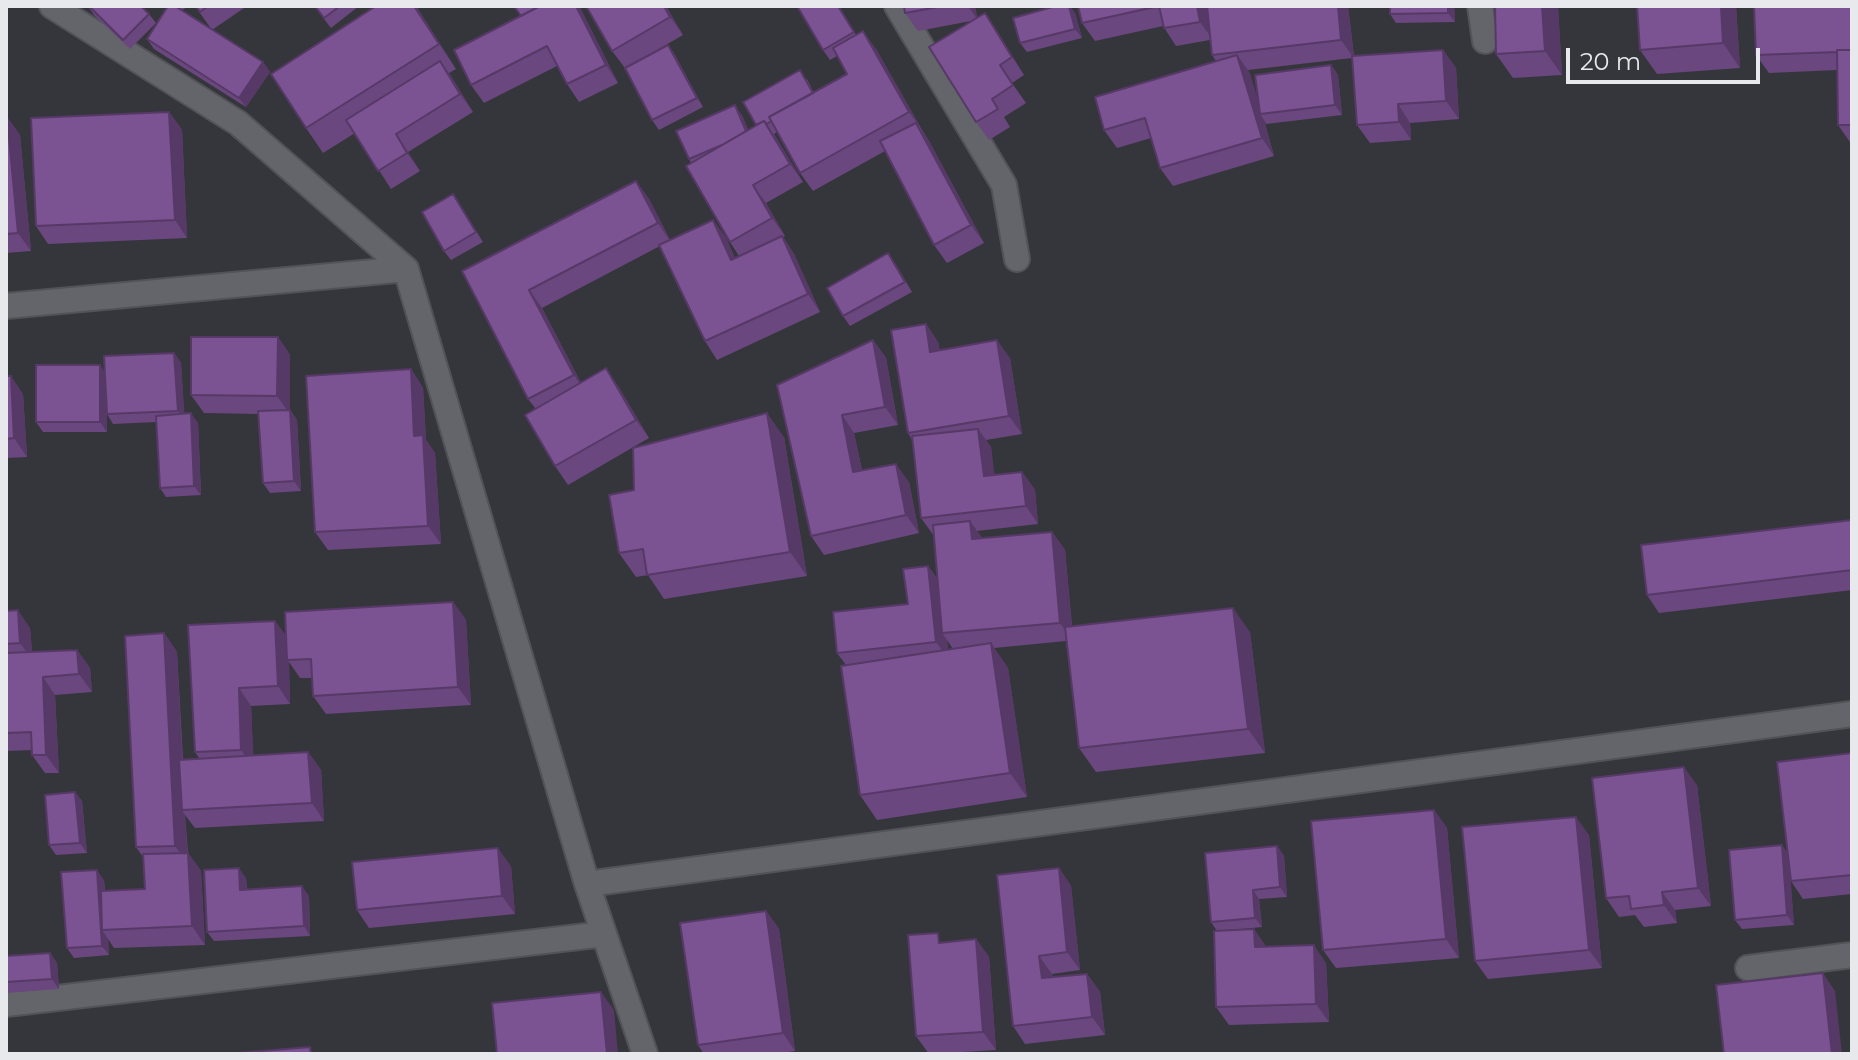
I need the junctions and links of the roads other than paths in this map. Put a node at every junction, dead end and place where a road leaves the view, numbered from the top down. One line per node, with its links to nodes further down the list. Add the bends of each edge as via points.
1 (52, 6): 6 (street, via 238,123)
2 (897, 6): 5 (street, via 1004,185)
3 (1480, 6): 4 (street)
4 (1485, 41)
5 (1017, 259)
6 (406, 269): 7 (street); 9 (street)
7 (6, 306)
8 (1852, 714): 9 (street)
9 (587, 884): 10 (street)
10 (604, 934): 13 (street); 14 (street)
11 (1852, 955): 12 (street)
12 (1748, 968)
13 (6, 1004)
14 (645, 1054)

